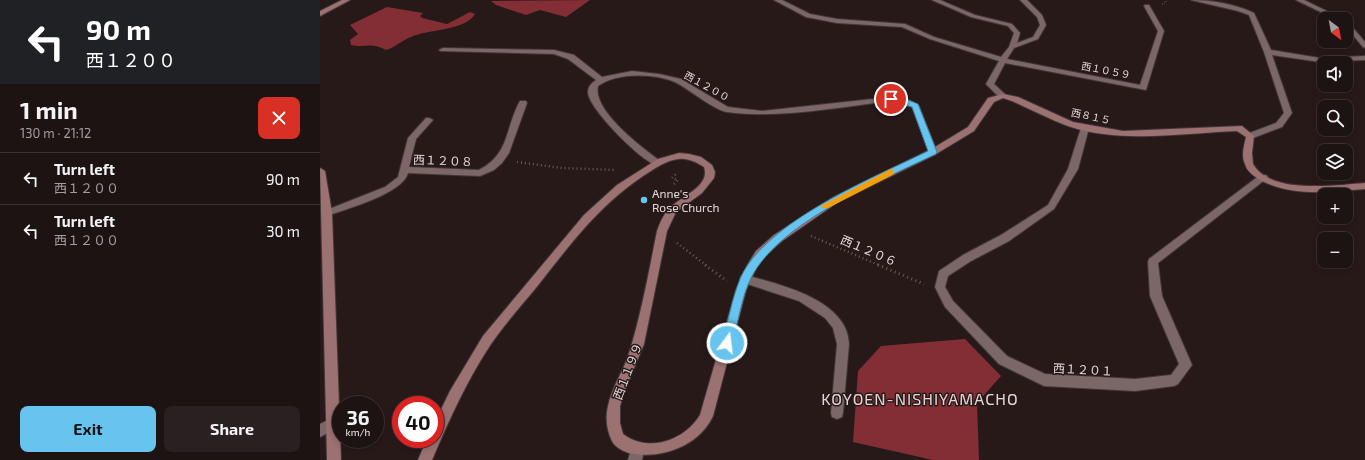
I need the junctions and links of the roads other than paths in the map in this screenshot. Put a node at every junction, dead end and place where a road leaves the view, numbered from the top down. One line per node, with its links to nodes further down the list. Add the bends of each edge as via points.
1 (347, 0): 9 (street)
2 (777, 0): 16 (street, via 816,17 837,21 903,25 932,38)
3 (935, 0): 12 (street, via 973,16 1010,25 1017,33)
4 (1023, 0): 12 (street, via 1040,16 1043,25 1036,38)
5 (1194, 0): 14 (street, via 1240,9 1252,14)
6 (1299, 0): 8 (street)
7 (1147, 6): 16 (street, 西１０５９, via 1161,31 1142,88)
8 (1325, 12)
9 (320, 14)
10 (1353, 31): 11 (street)
11 (1365, 46)
12 (1012, 48): 16 (street)
13 (443, 50): 17 (street, via 554,52 571,57)
14 (1268, 52): 15 (street, via 1320,60); 22 (street, via 1288,113 1279,125)
15 (1365, 58)
16 (1003, 60): 18 (street, via 990,84)
17 (601, 80): 23 (street, 西１２００, via 632,73 659,76 678,81 726,109 762,113 891,99 904,101 915,106); 24 (street, via 594,85 592,93 597,106 631,143)
18 (1003, 96): 21 (street, 西８１５); 23 (street, 西１１９９, via 991,100 971,129)
19 (522, 103): 25 (street, 西１２０８, via 506,151 491,169 480,173)
20 (429, 120): 25 (street, 西１２０８, via 412,138)
21 (1085, 128): 22 (street, 西８１５, via 1123,134 1239,128); 27 (street, 西１２０１, via 1073,169 1051,207 1005,238 966,258 943,274 940,282 940,288 949,304 1003,360 1044,380 1135,385 1174,380 1186,365 1156,296 1153,262)
22 (1250, 136): 27 (street, via 1249,164)
23 (933, 152): 30 (street, 西１１９９, via 835,200 796,225 760,254)
24 (656, 162): 33 (street, 西１１９９, via 597,205 487,340); 38 (street, 西１１９９, via 673,157 698,158 708,165 710,174 703,187 672,210 666,219 638,345 619,389 614,408 613,424 618,439)
25 (404, 170): 29 (street, 西１２０８, via 402,178 388,189)
26 (320, 171): 29 (street)
27 (1263, 177): 28 (street, via 1277,185 1290,188)
28 (1365, 186)
29 (325, 209): 31 (street)
30 (745, 279): 32 (street, via 815,304 836,324 843,340); 38 (street, 西１１９９, via 712,397 706,416 698,429 664,451)
31 (333, 396)
32 (837, 413)
33 (444, 417)
34 (332, 424): 35 (street)
35 (320, 431)
36 (334, 448): 39 (street)
37 (430, 448): 40 (street)
38 (636, 456)
39 (334, 460)
40 (425, 460)

